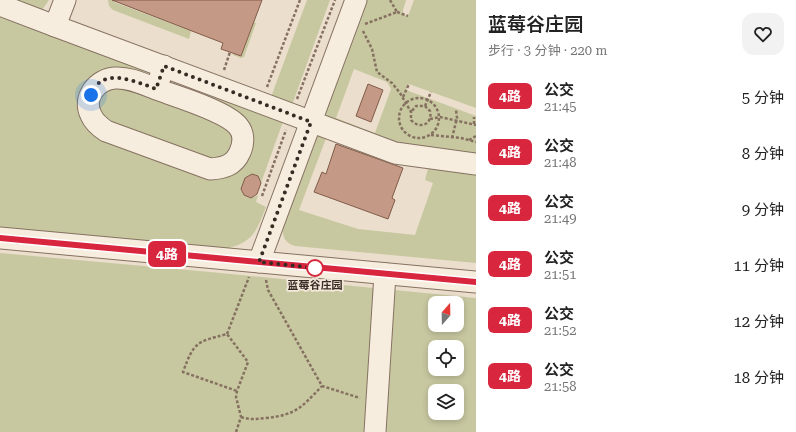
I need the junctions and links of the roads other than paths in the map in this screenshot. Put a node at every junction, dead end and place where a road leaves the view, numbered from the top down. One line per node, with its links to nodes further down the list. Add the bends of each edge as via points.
1 (65, 0): 4 (street)
2 (356, 0): 7 (street)
3 (0, 5): 4 (street)
4 (55, 26): 5 (street)
5 (164, 66): 6 (street); 7 (street)
6 (156, 89): 6 (street, via 126,78 106,79 99,82 93,90 90,101 91,115 106,131 210,169 232,164 242,143 237,124 224,115)
7 (311, 122): 8 (street, via 395,153); 10 (street)
8 (476, 164)
9 (0, 238): 10 (street)
10 (258, 272): 11 (street)
11 (385, 274): 12 (street); 13 (street)
12 (476, 282)
13 (375, 432)

